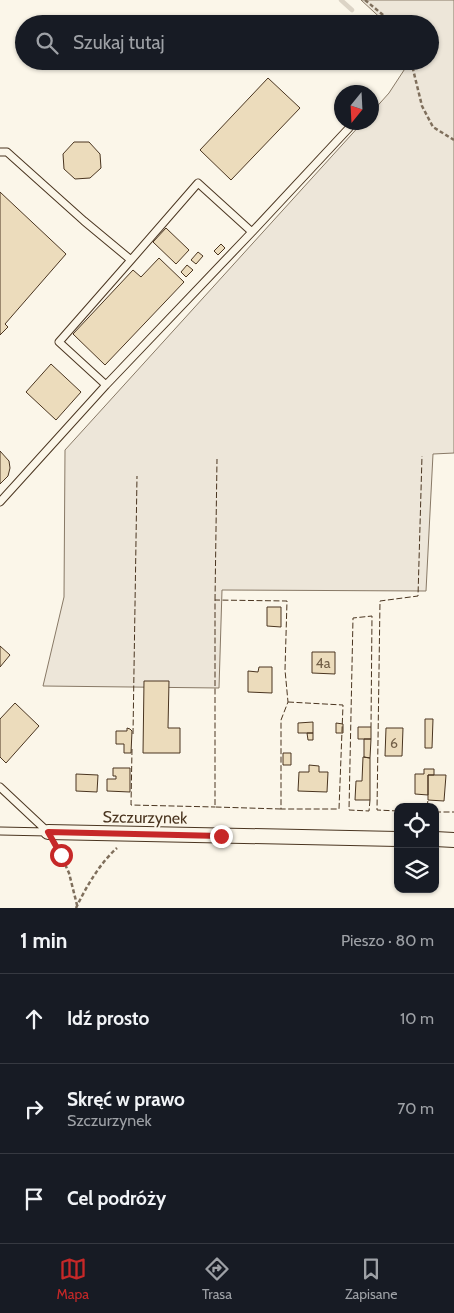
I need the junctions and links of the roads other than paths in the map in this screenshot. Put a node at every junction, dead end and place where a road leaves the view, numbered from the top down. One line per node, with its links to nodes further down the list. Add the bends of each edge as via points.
1 (347, 130): 3 (lane)
2 (0, 152): 4 (lane, via 7,152)
3 (252, 232): 4 (lane, via 198,183); 5 (lane)
4 (130, 260): 5 (lane, via 59,342)
5 (106, 385): 6 (lane)
6 (0, 502)
7 (0, 787): 9 (lane)
8 (0, 831): 9 (lane)
9 (48, 832): 10 (street, Szczurzynek)
10 (394, 839)
11 (439, 840): 12 (street)
12 (454, 840)

